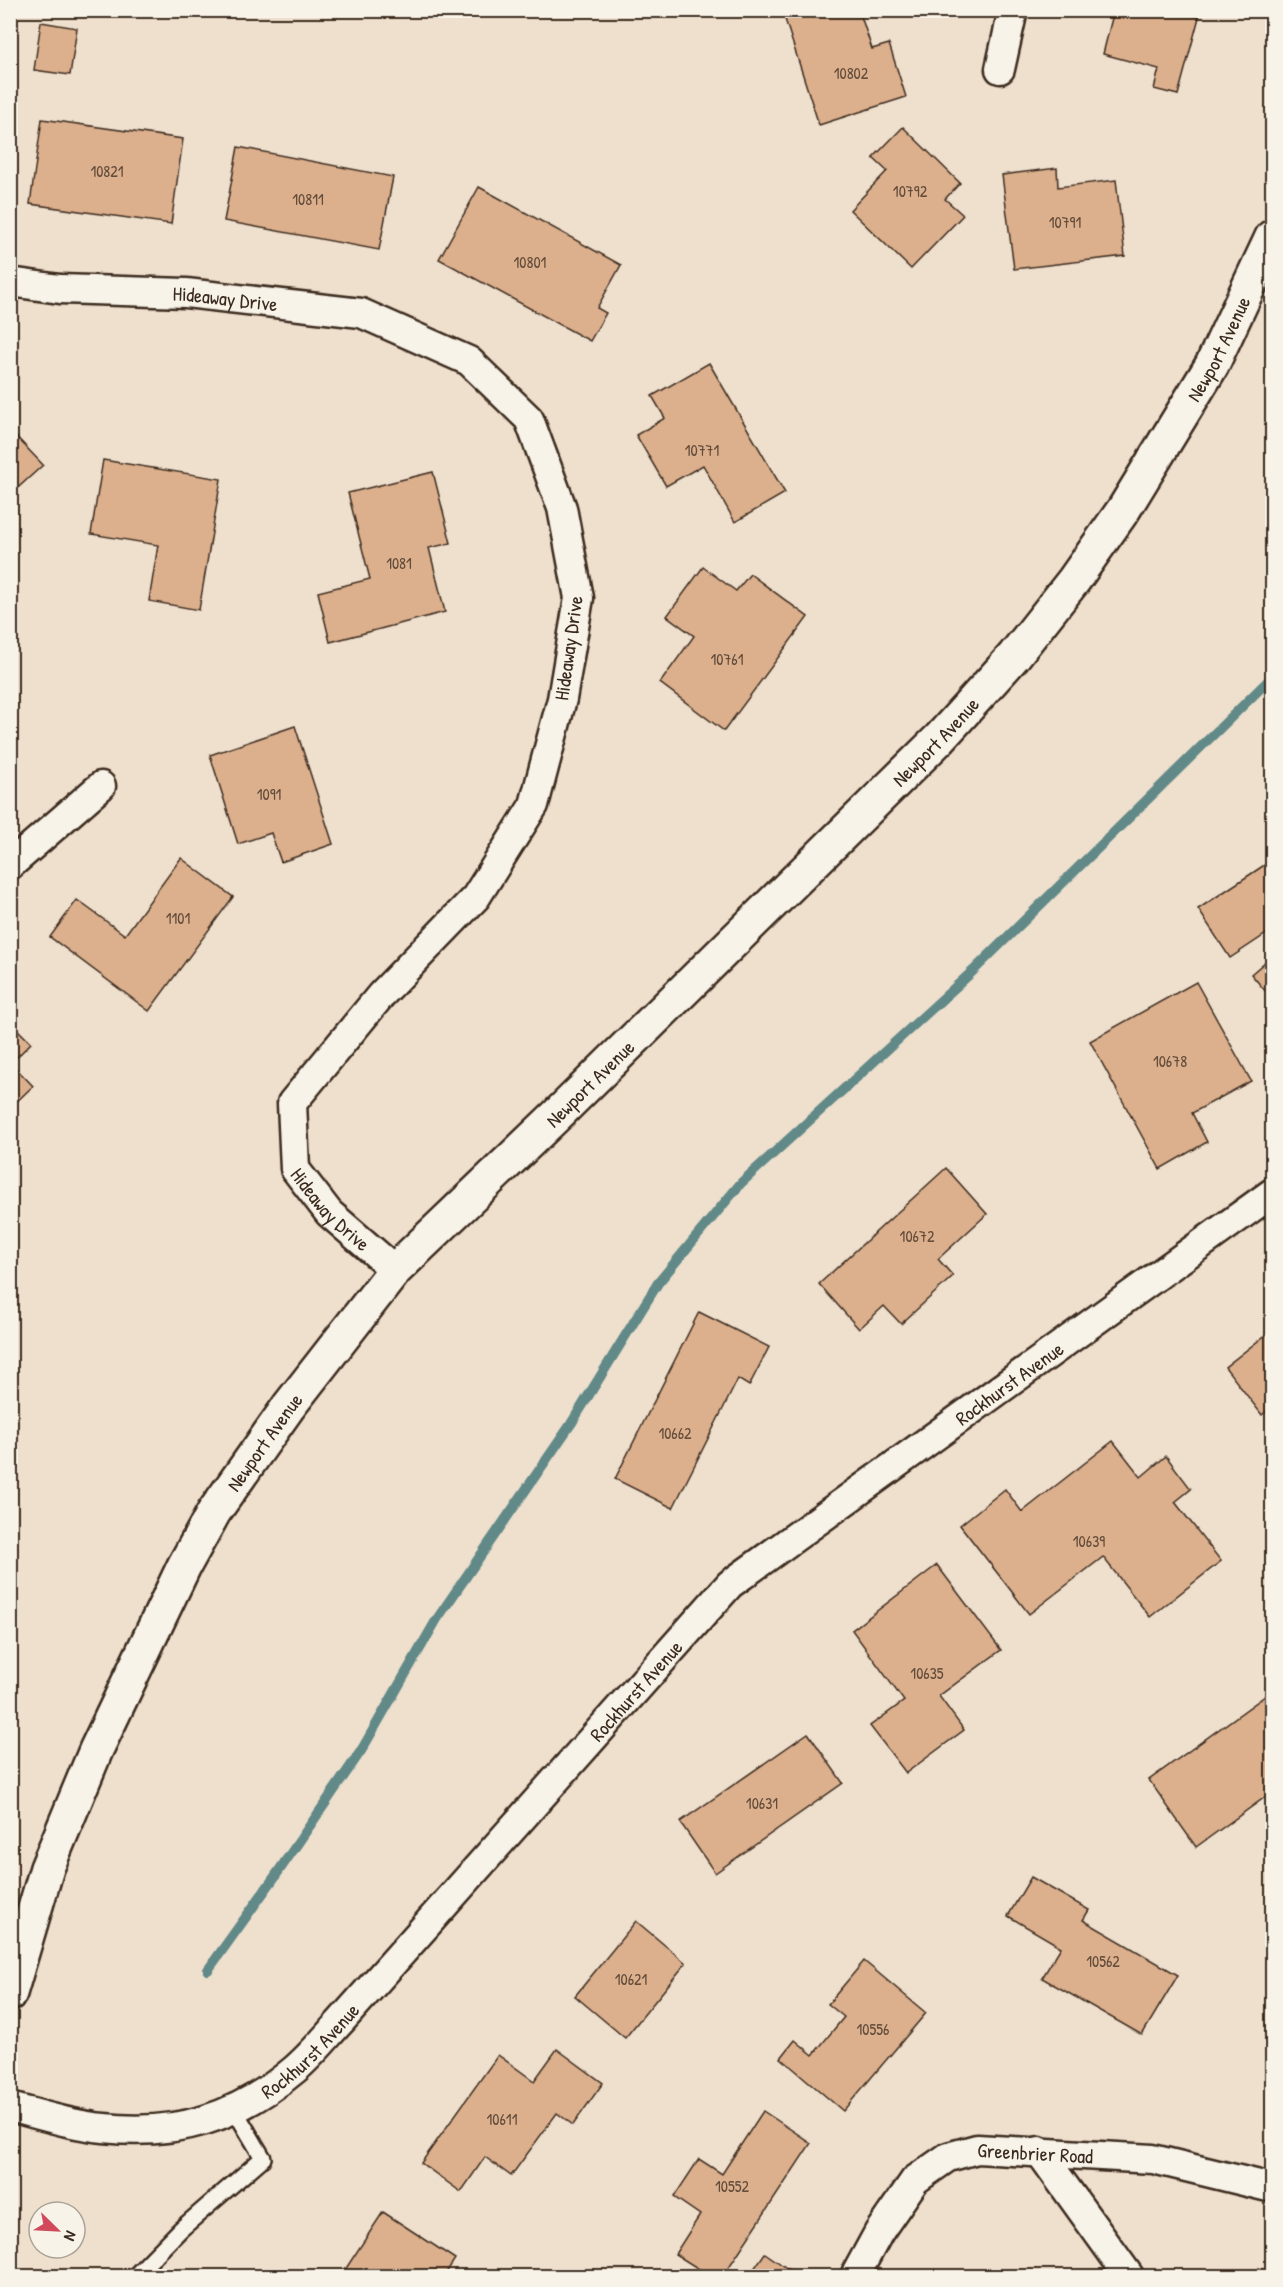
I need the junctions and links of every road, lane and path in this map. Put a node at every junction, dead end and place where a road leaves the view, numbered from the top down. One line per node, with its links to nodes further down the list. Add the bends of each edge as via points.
1 (1013, 10): 2 (street)
2 (1000, 69)
3 (1272, 237): 8 (main road, Newport Avenue, via 1212,364 1124,509 1014,656 940,738)
4 (10, 282): 8 (street, Hideaway Drive, via 60,289 186,293 361,313 470,361 529,419 562,508 579,598 562,699 534,805 476,897 381,996 292,1103 296,1169 329,1213)
5 (101, 786): 6 (street)
6 (10, 865)
7 (1272, 1193): 11 (street, Rockhurst Avenue, via 730,1584 342,2021 294,2070)
8 (395, 1270): 9 (main road, Newport Avenue, via 289,1406 214,1512 184,1566 96,1750 47,1868)
9 (10, 1993)
10 (10, 2107): 11 (street, Rockhurst Avenue, via 86,2125 137,2131 177,2128)
11 (234, 2109): 14 (lane, via 263,2158 181,2229)
12 (1039, 2151): 13 (street, Greenbrier Road, via 1153,2159); 15 (street, Greenbrier Road, via 977,2149 948,2157 915,2180 879,2232); 16 (street)
13 (1272, 2188)
14 (135, 2277)
15 (855, 2277)
16 (1129, 2277)

